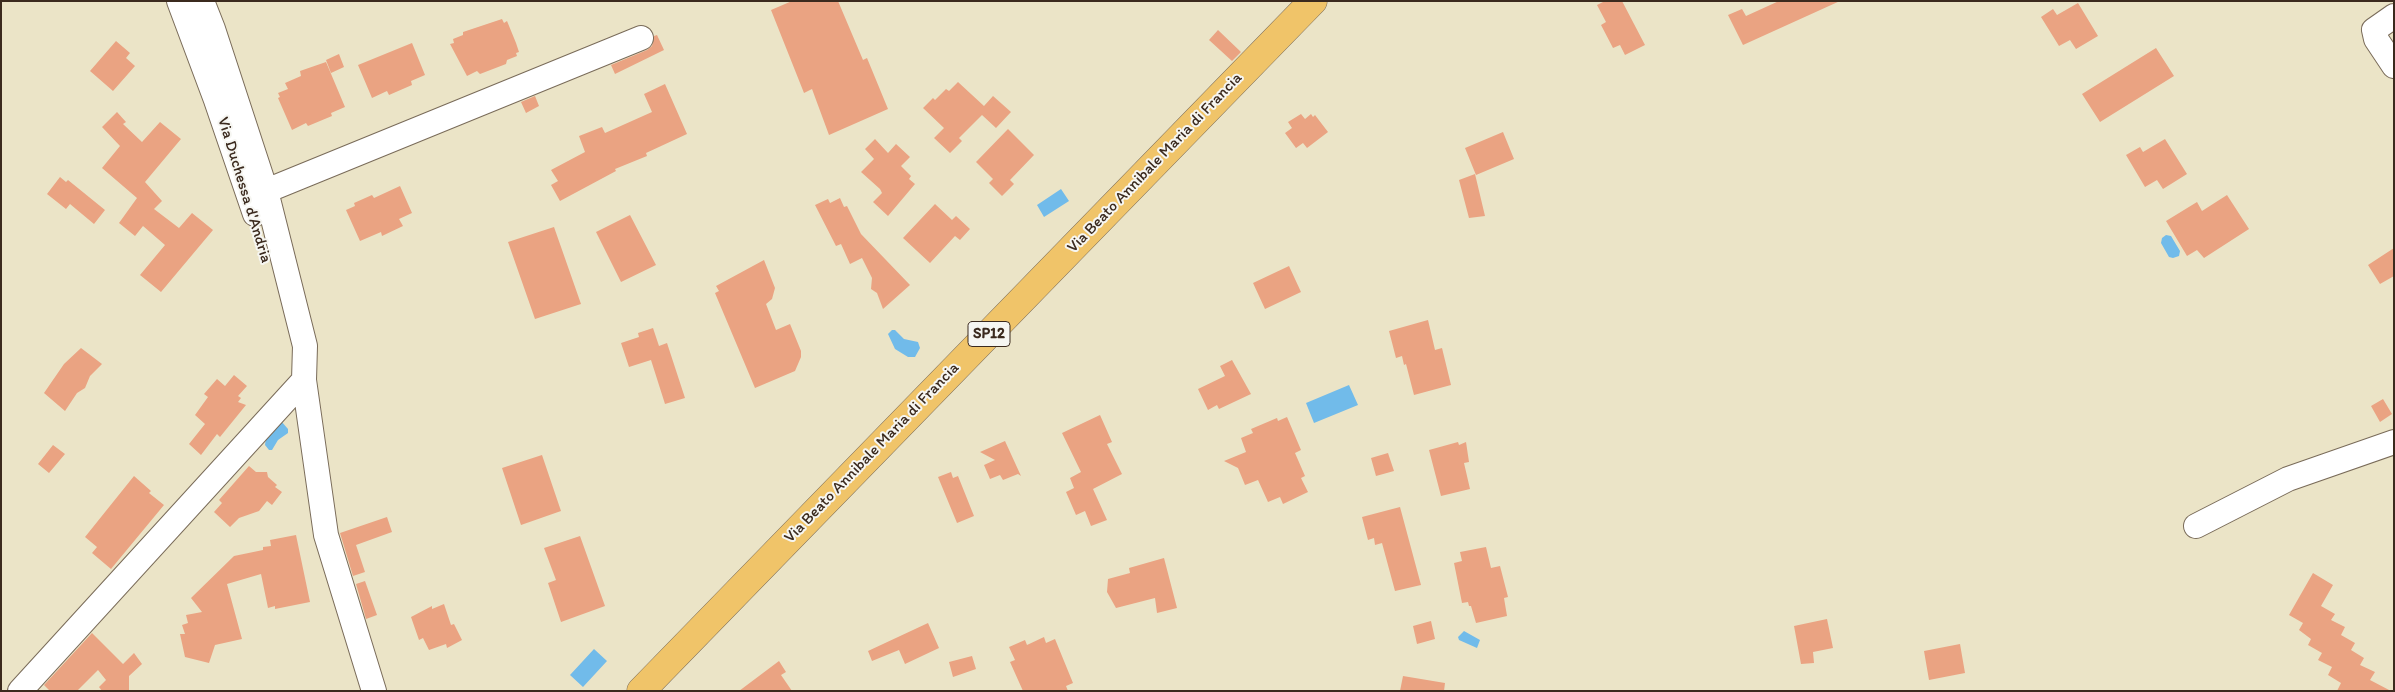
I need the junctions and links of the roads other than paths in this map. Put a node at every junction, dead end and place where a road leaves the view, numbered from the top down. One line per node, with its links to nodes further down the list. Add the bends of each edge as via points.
1 (178, 1): 7 (street, Via Duchessa d'Andria)
2 (202, 1): 7 (street, Via Duchessa d'Andria, via 213,29)
3 (1313, 1): 15 (main road, Via Beato Annibale Maria di Francia / SP12)
4 (2394, 16): 6 (street, via 2374,30 2376,39)
5 (641, 38): 7 (street)
6 (2394, 66)
7 (258, 195): 8 (street, Via Duchessa d'Andria, via 304,346)
8 (304, 380): 11 (street, Via Duchessa d'Andria, via 326,535); 12 (street)
9 (2394, 442): 10 (street, via 2288,480)
10 (2196, 526)
11 (348, 607): 13 (street, Via Duchessa d'Andria); 14 (street, Via Duchessa d'Andria)
12 (20, 691)
13 (361, 691)
14 (374, 691)
15 (641, 691)

